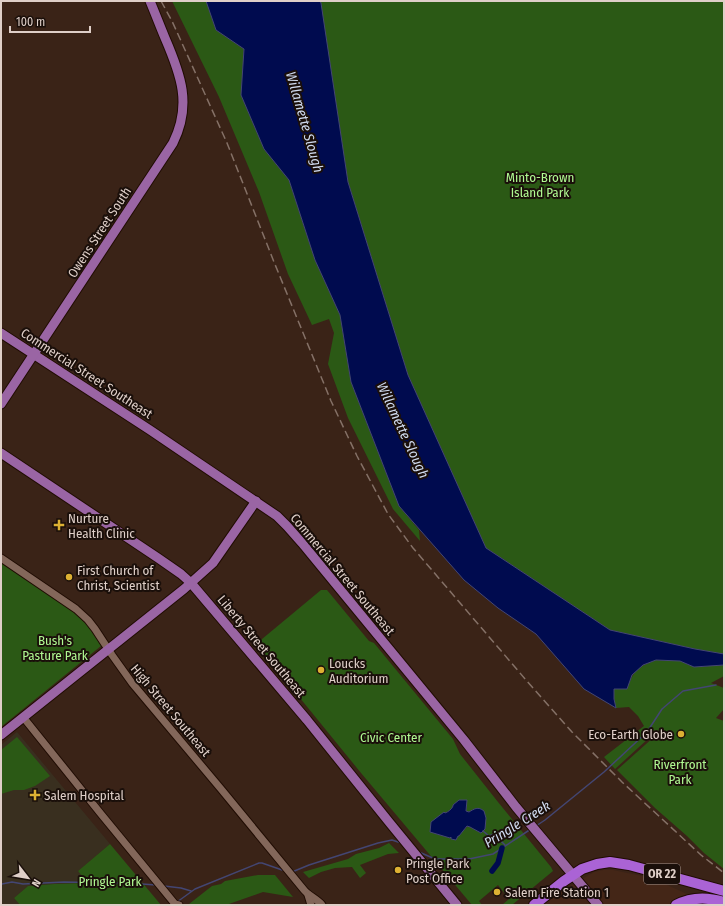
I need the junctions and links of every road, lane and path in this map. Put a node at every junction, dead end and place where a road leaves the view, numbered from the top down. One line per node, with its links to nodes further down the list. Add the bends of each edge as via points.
1 (150, 1): 3 (main road, Owens Street South, via 181,82 183,103 178,134)
2 (1, 333): 3 (main road, Commercial Street Southeast)
3 (34, 354): 4 (main road, Owens Street South); 6 (main road, Commercial Street Southeast)
4 (1, 404)
5 (1, 453): 8 (main road, Liberty Street Southeast, via 182,574)
6 (256, 501): 8 (main road, via 213,563); 12 (main road, Commercial Street Southeast, via 293,532)
7 (1, 558): 9 (street, High Street Southeast, via 76,609 92,625)
8 (191, 583): 9 (main road); 21 (main road, Liberty Street Southeast, via 307,720)
9 (108, 649): 10 (main road); 16 (street, High Street Southeast, via 132,682)
10 (23, 717): 11 (main road); 18 (street)
11 (1, 735)
12 (564, 864): 13 (main road); 14 (main road, Commercial Street Southeast)
13 (582, 868): 14 (highway, OR 22); 15 (highway, OR 22, via 610,862 629,865)
14 (573, 874): 22 (highway, OR 22); 23 (main road, Commercial Street Southeast)
15 (724, 891)
16 (308, 895): 19 (street, High Street Southeast); 20 (street, High Street Southeast)
17 (724, 902): 24 (highway, OR 22, via 697,898)
18 (176, 905)
19 (311, 905)
20 (322, 905)
21 (457, 905)
22 (534, 905)
23 (598, 905)
24 (676, 905)

